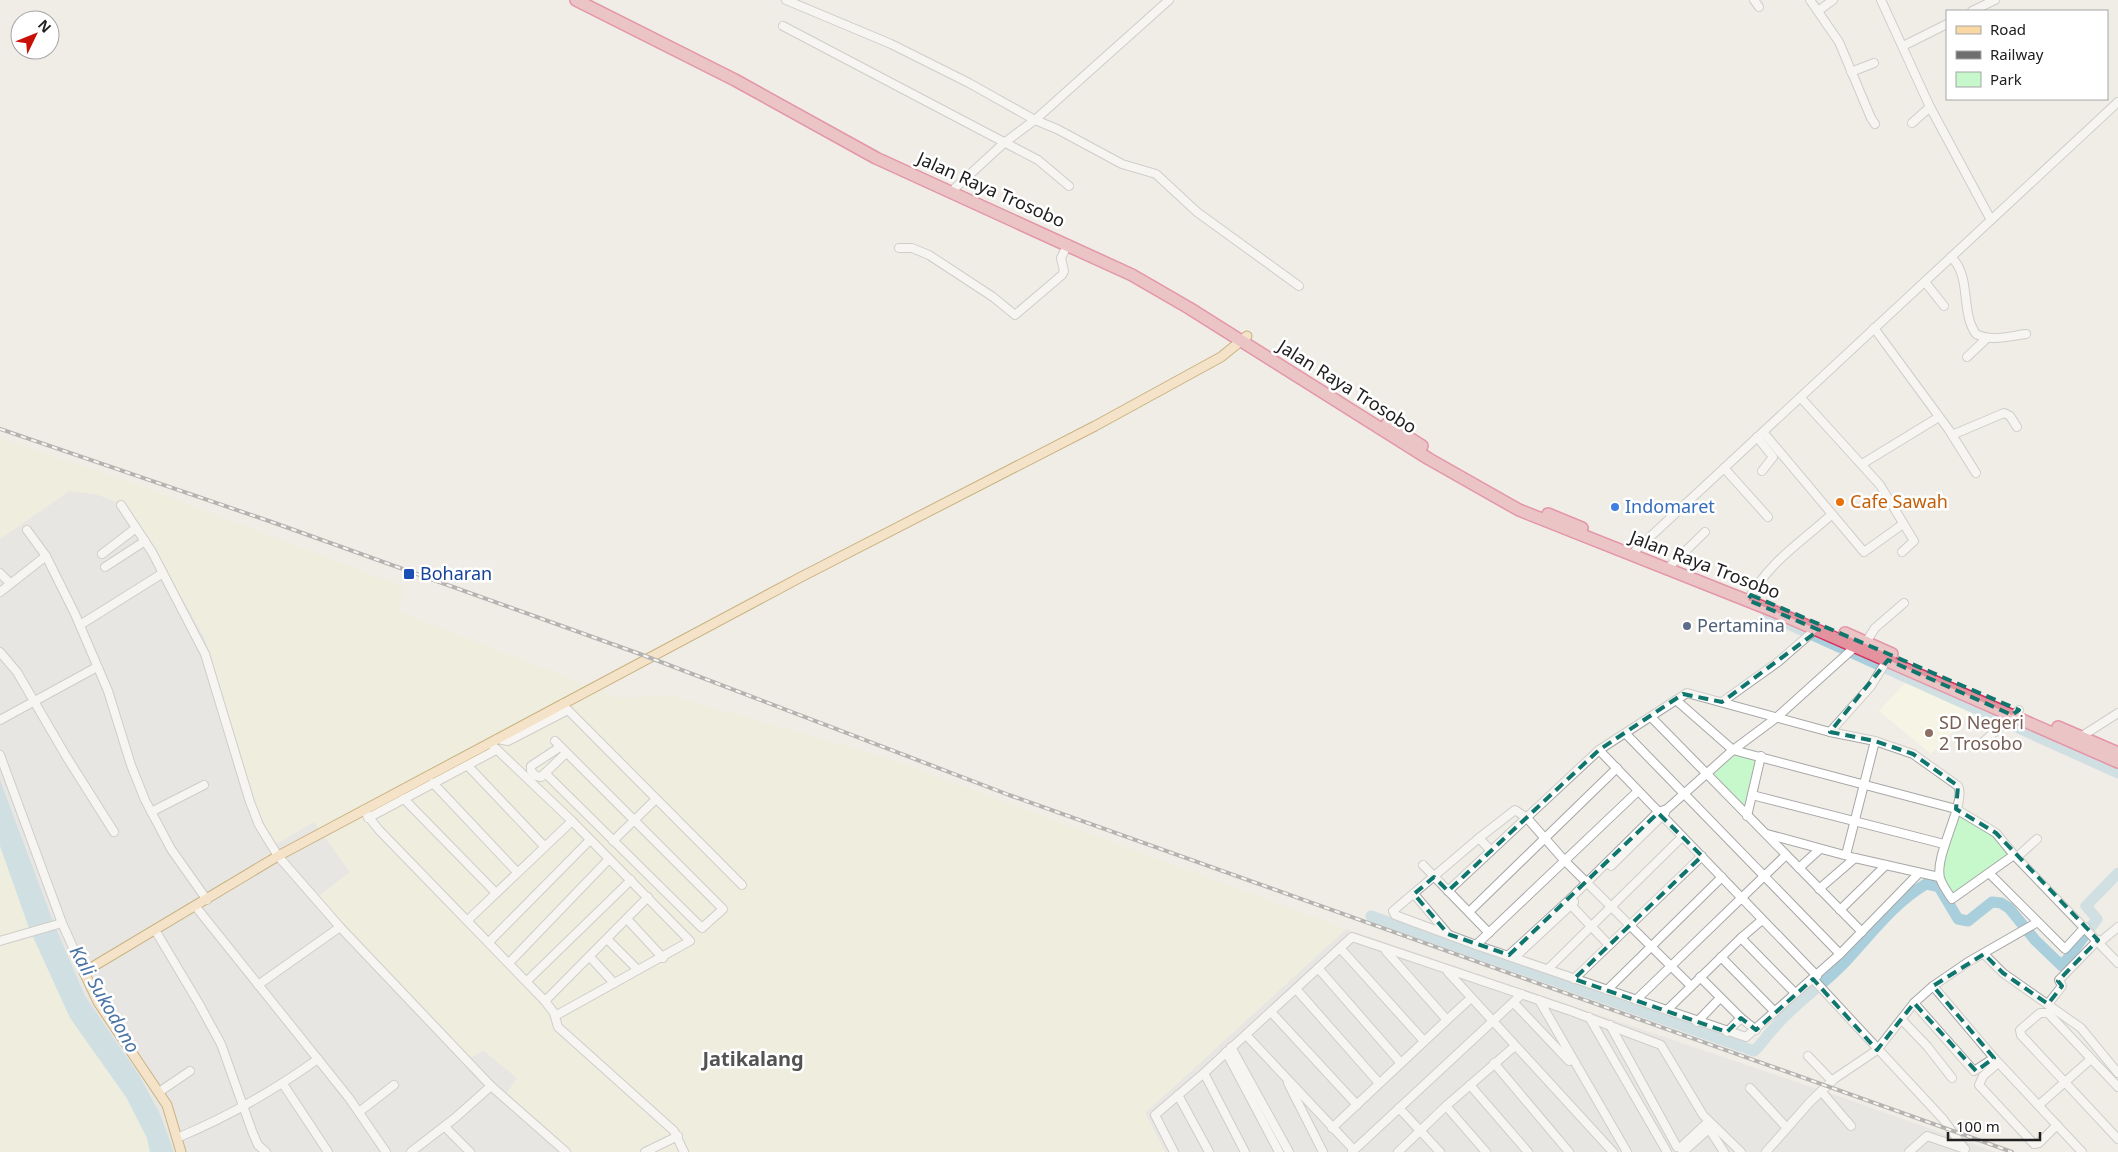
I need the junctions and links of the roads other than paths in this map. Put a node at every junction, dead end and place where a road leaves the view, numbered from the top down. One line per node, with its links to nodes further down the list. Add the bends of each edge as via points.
1 (576, 0): 23 (highway, Jalan Raya Trosobo, via 735,80 876,158)
2 (592, 0): 23 (highway, Jalan Raya Trosobo, via 729,69)
3 (786, 0): 18 (street, via 891,44)
4 (1169, 0): 18 (street)
5 (1810, 0): 10 (street)
6 (1833, 0): 10 (street)
7 (1881, 0): 13 (street)
8 (1996, 0): 9 (street)
9 (1974, 10)
10 (1818, 11): 15 (street, via 1839,42)
11 (1946, 24): 13 (street)
12 (783, 26): 21 (street)
13 (1902, 46): 17 (street)
14 (1874, 63): 15 (street)
15 (1851, 72): 20 (street)
16 (2118, 102): 24 (street)
17 (1930, 107): 19 (street); 24 (street)
18 (1037, 118): 21 (street); 29 (street, via 1122,164 1156,174 1198,212)
19 (1912, 123)
20 (1875, 124)
21 (1004, 143): 22 (street, via 1047,166); 23 (street)
22 (1069, 186)
23 (950, 188): 26 (highway, Jalan Raya Trosobo); 34 (highway, Jalan Raya Trosobo, via 1136,270)
24 (1991, 220): 27 (street)
25 (899, 248): 26 (street, via 912,248 930,255 1015,315 1062,275)
26 (1065, 248): 34 (highway, Jalan Raya Trosobo, via 1132,275)
27 (1953, 256): 28 (street); 33 (street, via 1960,270 1972,328 1976,334)
28 (1925, 282): 30 (street); 31 (street)
29 (1299, 286)
30 (1944, 306)
31 (1874, 328): 36 (street); 37 (street)
32 (2026, 334): 33 (street)
33 (1987, 338): 35 (street)
34 (1239, 343): 53 (highway, Jalan Raya Trosobo, via 1525,505); 63 (highway, Jalan Raya Trosobo, via 1519,510); 74 (main road, via 1029,461 800,577)
35 (1967, 357)
36 (1801, 398): 39 (street); 41 (street)
37 (1939, 417): 40 (street); 41 (street)
38 (2017, 427): 40 (street, via 2004,413)
39 (1760, 435): 42 (street); 43 (street, via 1773,457); 46 (street)
40 (1952, 435): 44 (street)
41 (1862, 464): 48 (street, via 1883,489)
42 (1724, 468): 47 (street); 53 (street)
43 (1762, 471)
44 (1976, 472)
45 (122, 508): 49 (street)
46 (1831, 516): 48 (street, via 1864,552); 63 (street, via 1781,556)
47 (1768, 517)
48 (1903, 524): 54 (street, via 1914,541)
49 (136, 528): 52 (street); 55 (street)
50 (27, 530): 56 (street)
51 (1705, 532): 57 (street)
52 (145, 541): 58 (street); 60 (street)
53 (1636, 550): 57 (highway, Jalan Raya Trosobo)
54 (1902, 552)
55 (102, 554)
56 (46, 556): 61 (street); 65 (street)
57 (1672, 565): 63 (highway, Jalan Raya Trosobo)
58 (105, 567)
59 (0, 573): 61 (street)
60 (163, 573): 65 (street); 128 (street, via 205,654 250,802 259,825)
61 (10, 583): 62 (street)
62 (0, 592)
63 (1750, 598): 66 (highway, Jalan Raya Trosobo); 67 (highway, Jalan Raya Trosobo)
64 (1904, 603): 67 (street)
65 (80, 625): 70 (street)
66 (1813, 632): 67 (highway, Jalan Raya Trosobo); 73 (street)
67 (1856, 648): 69 (highway, Jalan Raya Trosobo); 76 (highway, Jalan Raya Trosobo); 78 (street)
68 (0, 652): 72 (street, via 12,664)
69 (1885, 665): 76 (highway, Jalan Raya Trosobo); 80 (street, via 1871,686)
70 (98, 667): 72 (street); 106 (street, via 130,765)
71 (1676, 700): 73 (street, via 1688,692); 77 (street); 88 (street)
72 (34, 701): 79 (street); 114 (street)
73 (1722, 702): 78 (street)
74 (564, 707): 84 (main road); 104 (street)
75 (2118, 713): 82 (street)
76 (2010, 716): 82 (highway, Jalan Raya Trosobo); 85 (street); 92 (highway, Jalan Raya Trosobo)
77 (1651, 717): 81 (street); 96 (street)
78 (1776, 718): 80 (street); 88 (street)
79 (0, 720)
80 (1830, 732): 83 (street)
81 (1626, 734): 87 (street); 101 (street)
82 (2082, 736): 89 (highway, Jalan Raya Trosobo)
83 (1875, 741): 99 (street); 105 (street, via 1913,754 1958,786)
84 (494, 744): 93 (street); 107 (main road); 112 (street)
85 (1981, 744)
86 (560, 747): 95 (street); 95 (street, via 531,766 536,776); 111 (street)
87 (1599, 750): 94 (street); 110 (street)
88 (1733, 750): 91 (street); 96 (street)
89 (2118, 752)
90 (0, 755): 162 (street)
91 (1761, 756): 99 (street); 102 (street)
92 (2118, 762)
93 (468, 766): 97 (street); 123 (street)
94 (1617, 768): 100 (street); 118 (street)
95 (546, 773): 121 (street)
96 (1706, 774): 101 (street); 109 (street)
97 (434, 783): 103 (street); 137 (street)
98 (204, 785): 106 (street)
99 (1864, 785): 105 (street); 113 (street)
100 (1638, 791): 108 (street); 133 (street)
101 (1684, 795): 108 (street); 140 (street)
102 (1752, 795): 109 (street); 113 (street)
103 (404, 799): 107 (street); 149 (street)
104 (656, 799): 111 (street); 146 (street)
105 (1956, 809): 122 (street); 130 (street, via 1990,828)
106 (151, 812): 153 (street, via 171,849)
107 (365, 814): 128 (main road); 160 (street)
108 (1661, 815): 116 (street); 145 (street)
109 (1747, 816): 115 (street)
110 (1526, 818): 117 (street, via 1513,810); 118 (street); 125 (street)
111 (635, 820): 121 (street); 121 (street, via 723,909 702,928)
112 (572, 822): 120 (street); 123 (street)
113 (1855, 823): 122 (street); 127 (street)
114 (114, 832)
115 (1765, 833): 124 (street); 126 (street)
116 (1682, 837): 129 (street); 154 (street)
117 (1479, 838): 125 (street); 141 (street)
118 (1545, 838): 133 (street); 158 (street)
119 (2037, 839): 130 (street)
120 (590, 840): 132 (street); 177 (street)
121 (613, 842)
122 (1944, 844): 143 (street)
123 (544, 846): 137 (street)
124 (1820, 848): 127 (street); 136 (street)
125 (1492, 851): 148 (street)
126 (1786, 855): 136 (street); 140 (street)
127 (1846, 855): 131 (street)
128 (278, 856): 153 (main road); 166 (street)
129 (1702, 856): 142 (street); 165 (street)
130 (2015, 856): 139 (street); 169 (street)
131 (1854, 858): 135 (street); 147 (street)
132 (609, 859): 144 (street); 189 (street)
133 (1564, 860): 145 (street); 171 (street)
134 (1424, 865): 141 (street)
135 (1886, 865): 138 (street); 157 (street)
136 (1799, 868): 147 (street)
137 (518, 872): 149 (street)
138 (1919, 873): 143 (street); 170 (street)
139 (1990, 874): 143 (street, via 1953,899); 163 (street)
140 (1765, 876): 152 (street); 183 (street)
141 (1434, 877): 148 (street); 150 (street)
142 (1722, 877): 152 (street); 180 (street)
143 (1940, 877)
144 (631, 880): 151 (street); 199 (street)
145 (1589, 884): 154 (street); 156 (street)
146 (742, 885)
147 (1819, 889): 157 (street)
148 (1448, 891): 158 (street)
149 (496, 893): 160 (street)
150 (1414, 894): 172 (street); 172 (street, via 1394,909 1393,914)
151 (648, 898): 159 (street); 188 (street, via 690,941)
152 (1742, 899): 161 (street); 191 (street)
153 (207, 900): 155 (main road)
154 (1611, 905): 164 (street); 165 (street)
155 (196, 907): 168 (main road); 202 (street)
156 (1566, 907): 164 (street); 185 (street)
157 (1840, 910): 170 (street)
158 (1469, 912): 171 (street)
159 (626, 919): 174 (street); 188 (street)
160 (468, 920): 177 (street)
161 (1762, 920): 173 (street); 200 (street)
162 (59, 924): 175 (street); 196 (street)
163 (2035, 924): 169 (street, via 2065,949); 184 (street)
164 (1591, 925): 179 (street); 193 (street)
165 (1630, 925): 179 (street); 180 (street)
166 (340, 927): 202 (street); 253 (street)
167 (2118, 927): 176 (street)
168 (155, 930): 196 (main road); 262 (street, via 218,1038)
169 (2088, 930): 176 (street)
170 (1862, 932): 183 (street)
171 (1489, 933): 178 (street)
172 (1448, 934): 178 (street)
173 (1741, 938): 187 (street); 207 (street)
174 (607, 939): 186 (street); 194 (street)
175 (0, 940)
176 (2099, 941): 190 (street); 216 (street, via 2058,980 2062,986)
177 (489, 942): 189 (street)
178 (1476, 945): 185 (street)
179 (1610, 945): 198 (street)
180 (1649, 946): 191 (street); 206 (street)
181 (1340, 948): 182 (street, via 1352,937); 192 (street); 231 (street)
182 (1385, 950): 195 (street); 223 (street)
183 (1840, 954): 200 (street)
184 (1984, 954): 204 (street); 216 (street, via 2003,973)
185 (1512, 956): 193 (street)
186 (590, 957): 201 (street); 213 (street)
187 (1721, 957): 197 (street); 219 (street)
188 (662, 958): 194 (street)
189 (509, 963): 199 (street)
190 (2118, 963)
191 (1670, 966): 203 (street); 212 (street)
192 (1318, 968): 205 (street); 239 (street)
193 (1548, 969): 198 (street)
194 (638, 970): 201 (street)
195 (1447, 970): 208 (street); 209 (street)
196 (84, 972): 257 (main road, via 98,1002)
197 (1700, 977): 203 (street); 210 (street)
198 (1574, 979): 206 (street)
199 (526, 981): 213 (street)
200 (1816, 981): 207 (street); 234 (street)
201 (614, 983): 220 (street)
202 (258, 985): 236 (street)
203 (1690, 985): 217 (street)
204 (1933, 986): 215 (street); 238 (street)
205 (1296, 989): 218 (street); 249 (street)
206 (1607, 990): 212 (street)
207 (1795, 993): 219 (street)
208 (1522, 994): 211 (street); 214 (street)
209 (1471, 998): 223 (street); 225 (street)
210 (1720, 998): 222 (street); 226 (street)
211 (1539, 1000): 221 (street); 241 (street)
212 (1636, 1000): 217 (street)
213 (545, 1001): 220 (street)
214 (1514, 1003): 225 (street); 241 (street)
215 (1914, 1003): 224 (street); 238 (street, via 1974,1071)
216 (2048, 1004): 244 (street, via 2085,1032)
217 (1667, 1010): 226 (street)
218 (1270, 1012): 230 (street); 259 (street)
219 (1775, 1012): 228 (street)
220 (555, 1016): 272 (street, via 557,1026 570,1040)
221 (1589, 1017): 227 (street); 300 (street)
222 (1740, 1018): 228 (street); 229 (street)
223 (1447, 1020): 231 (street)
224 (1902, 1020): 234 (street); 246 (street)
225 (1493, 1021): 232 (street); 263 (street)
226 (1697, 1022): 229 (street)
227 (1610, 1025): 265 (street, via 1662,1045); 275 (street)
228 (1756, 1030): 229 (street, via 1746,1037)
229 (1727, 1032)
230 (1246, 1035): 233 (street); 245 (street)
231 (1424, 1041): 239 (street)
232 (1515, 1046): 240 (street); 298 (street)
233 (1228, 1050): 243 (street); 290 (street); 291 (street)
234 (1877, 1050): 247 (street); 276 (street, via 1942,1119)
235 (1808, 1056): 247 (street)
236 (318, 1059): 250 (street); 264 (street)
237 (2091, 1059): 248 (street); 248 (street, via 2045,1012 2020,1030 2021,1035); 254 (street)
238 (1996, 1060): 260 (street); 266 (street, via 1978,1084 2037,1144)
239 (1400, 1062): 249 (street)
240 (1494, 1063): 252 (street); 297 (street)
241 (1574, 1065): 299 (street)
242 (190, 1071): 257 (street)
243 (1204, 1073): 258 (street); 289 (street)
244 (2118, 1073)
245 (1283, 1074): 269 (street); 292 (street)
246 (1952, 1078)
247 (1832, 1081): 256 (street)
248 (2065, 1082): 260 (street); 274 (street)
249 (1379, 1083): 259 (street)
250 (283, 1084): 262 (street); 280 (street)
251 (394, 1085): 264 (street)
252 (1470, 1085): 261 (street); 296 (street)
253 (491, 1086): 268 (street); 284 (street)
254 (2118, 1087)
255 (1750, 1088): 270 (street)
256 (1821, 1091): 267 (street); 270 (street)
257 (160, 1092): 273 (main road)
258 (1178, 1095): 287 (street, via 1154,1116); 288 (street)
259 (1357, 1104): 269 (street)
260 (2039, 1105): 266 (street)
261 (1446, 1106): 271 (street); 295 (street)
262 (244, 1108): 273 (street); 279 (street, via 258,1145)
263 (1399, 1108): 271 (street); 277 (street)
264 (359, 1112): 281 (street)
265 (1709, 1125): 275 (street); 301 (street); 302 (street)
266 (2057, 1125): 305 (street)
267 (1851, 1126)
268 (444, 1127): 282 (street); 283 (street)
269 (1332, 1128): 277 (street)
270 (1787, 1128): 303 (street)
271 (1421, 1130): 293 (street); 294 (street)
272 (678, 1136): 285 (street); 286 (street)
273 (177, 1138): 278 (main road)
274 (2118, 1139)
275 (1681, 1150): 300 (street, via 1672,1148)
276 (1960, 1150): 304 (street, via 1927,1136)
277 (1353, 1151)
278 (182, 1152)
279 (266, 1152)
280 (328, 1152)
281 (386, 1152)
282 (411, 1152)
283 (470, 1152)
284 (566, 1152)
285 (645, 1152)
286 (684, 1152)
287 (1174, 1152)
288 (1209, 1152)
289 (1245, 1152)
290 (1279, 1152)
291 (1289, 1152)
292 (1323, 1152)
293 (1398, 1152)
294 (1440, 1152)
295 (1486, 1152)
296 (1528, 1152)
297 (1568, 1152)
298 (1613, 1152)
299 (1626, 1152)
300 (1668, 1152)
301 (1724, 1152)
302 (1741, 1152)
303 (1766, 1152)
304 (1909, 1152)
305 (2082, 1152)

